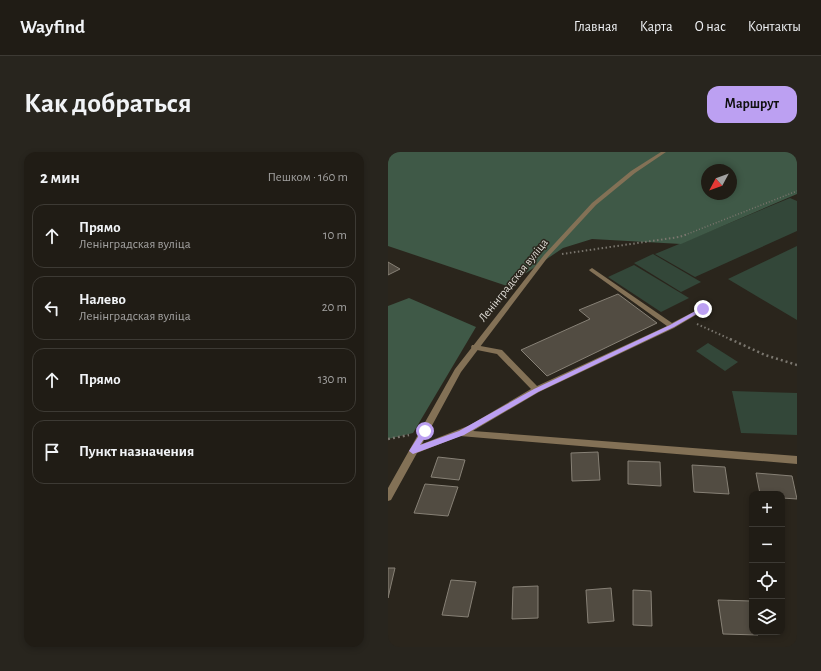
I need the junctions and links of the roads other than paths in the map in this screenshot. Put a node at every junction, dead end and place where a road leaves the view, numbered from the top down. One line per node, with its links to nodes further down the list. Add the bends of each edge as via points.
1 (664, 152): 5 (street, Ленінградская вуліца, via 633,172 594,204 546,256)
2 (592, 270): 4 (street)
3 (703, 309): 4 (street)
4 (672, 326): 6 (street)
5 (475, 347): 6 (street, via 499,352); 8 (street, Ленінградская вуліца, via 458,370)
6 (536, 390): 7 (street)
7 (462, 433): 8 (street); 9 (street)
8 (413, 451): 10 (street, Ленінградская вуліца)
9 (797, 460)
10 (388, 497)

